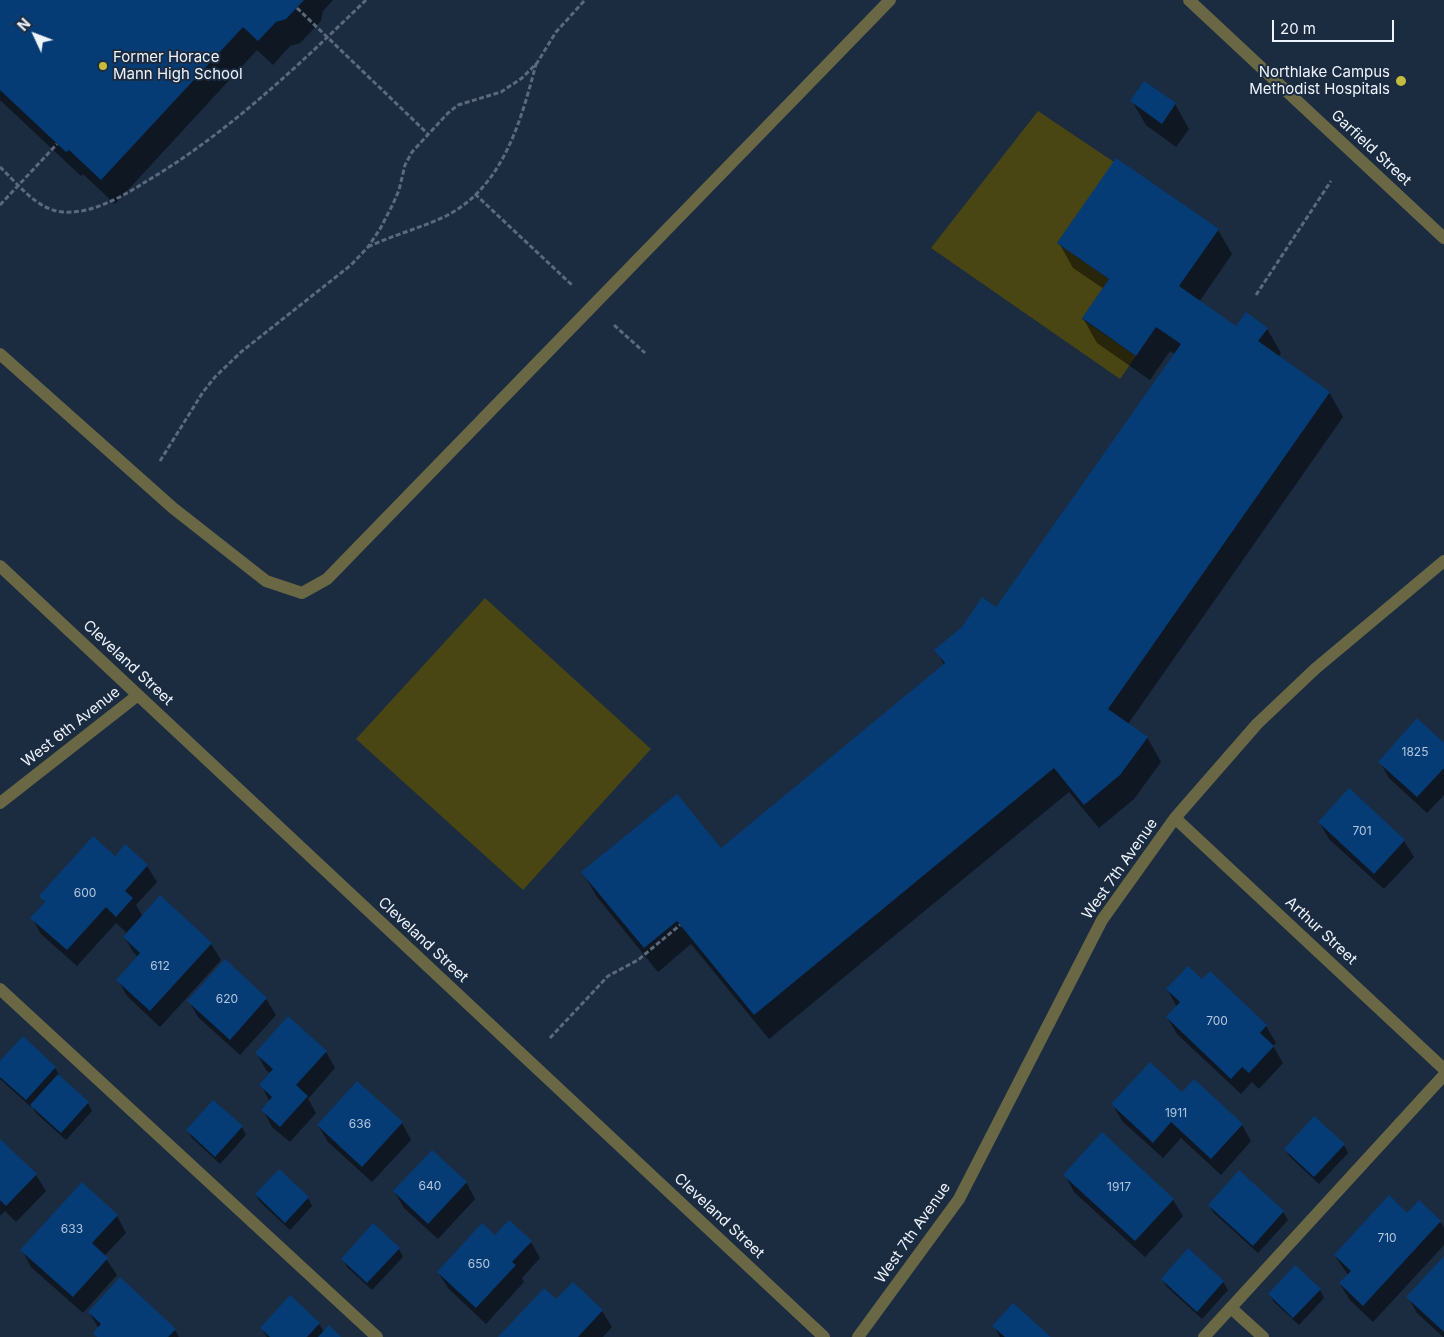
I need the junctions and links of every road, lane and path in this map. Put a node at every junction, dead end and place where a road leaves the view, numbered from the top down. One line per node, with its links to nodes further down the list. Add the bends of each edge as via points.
1 (366, 0): 6 (path)
2 (585, 0): 7 (path, via 556,32)
3 (890, 0): 18 (street)
4 (1188, 0): 15 (street, Garfield Street)
5 (297, 8): 6 (path)
6 (328, 37): 8 (path); 12 (path, via 220,131 158,175 120,197 89,209 63,212 41,205)
7 (537, 62): 8 (path, via 522,78 501,92 458,105); 13 (path, via 512,141 495,172)
8 (428, 134): 16 (path, via 408,158 393,204)
9 (57, 144): 12 (path)
10 (0, 167): 12 (path)
11 (1331, 181): 17 (path)
12 (19, 185): 14 (path)
13 (475, 194): 16 (path, via 445,216); 18 (path)
14 (0, 205)
15 (1444, 238)
16 (368, 247): 21 (path, via 351,265 241,352 215,377)
17 (1256, 295)
18 (593, 305): 20 (path); 21 (street, via 327,579 302,593 266,581)
19 (0, 354): 21 (street)
20 (645, 354)
21 (145, 483)
22 (1444, 561): 26 (street, West 7th Avenue, via 1315,669 1257,724)
23 (0, 566): 24 (street, Cleveland Street)
24 (138, 695): 25 (street, West 6th Avenue); 34 (street, Cleveland Street)
25 (0, 804)
26 (1175, 818): 30 (street, Arthur Street); 35 (street, West 7th Avenue, via 1102,920 959,1199)
27 (680, 925): 29 (path, via 638,960 608,976)
28 (0, 989): 33 (street)
29 (550, 1038)
30 (1444, 1068)
31 (1444, 1076): 32 (street)
32 (1231, 1308): 36 (street); 37 (street)
33 (377, 1337)
34 (824, 1337)
35 (858, 1337)
36 (1204, 1337)
37 (1263, 1337)

